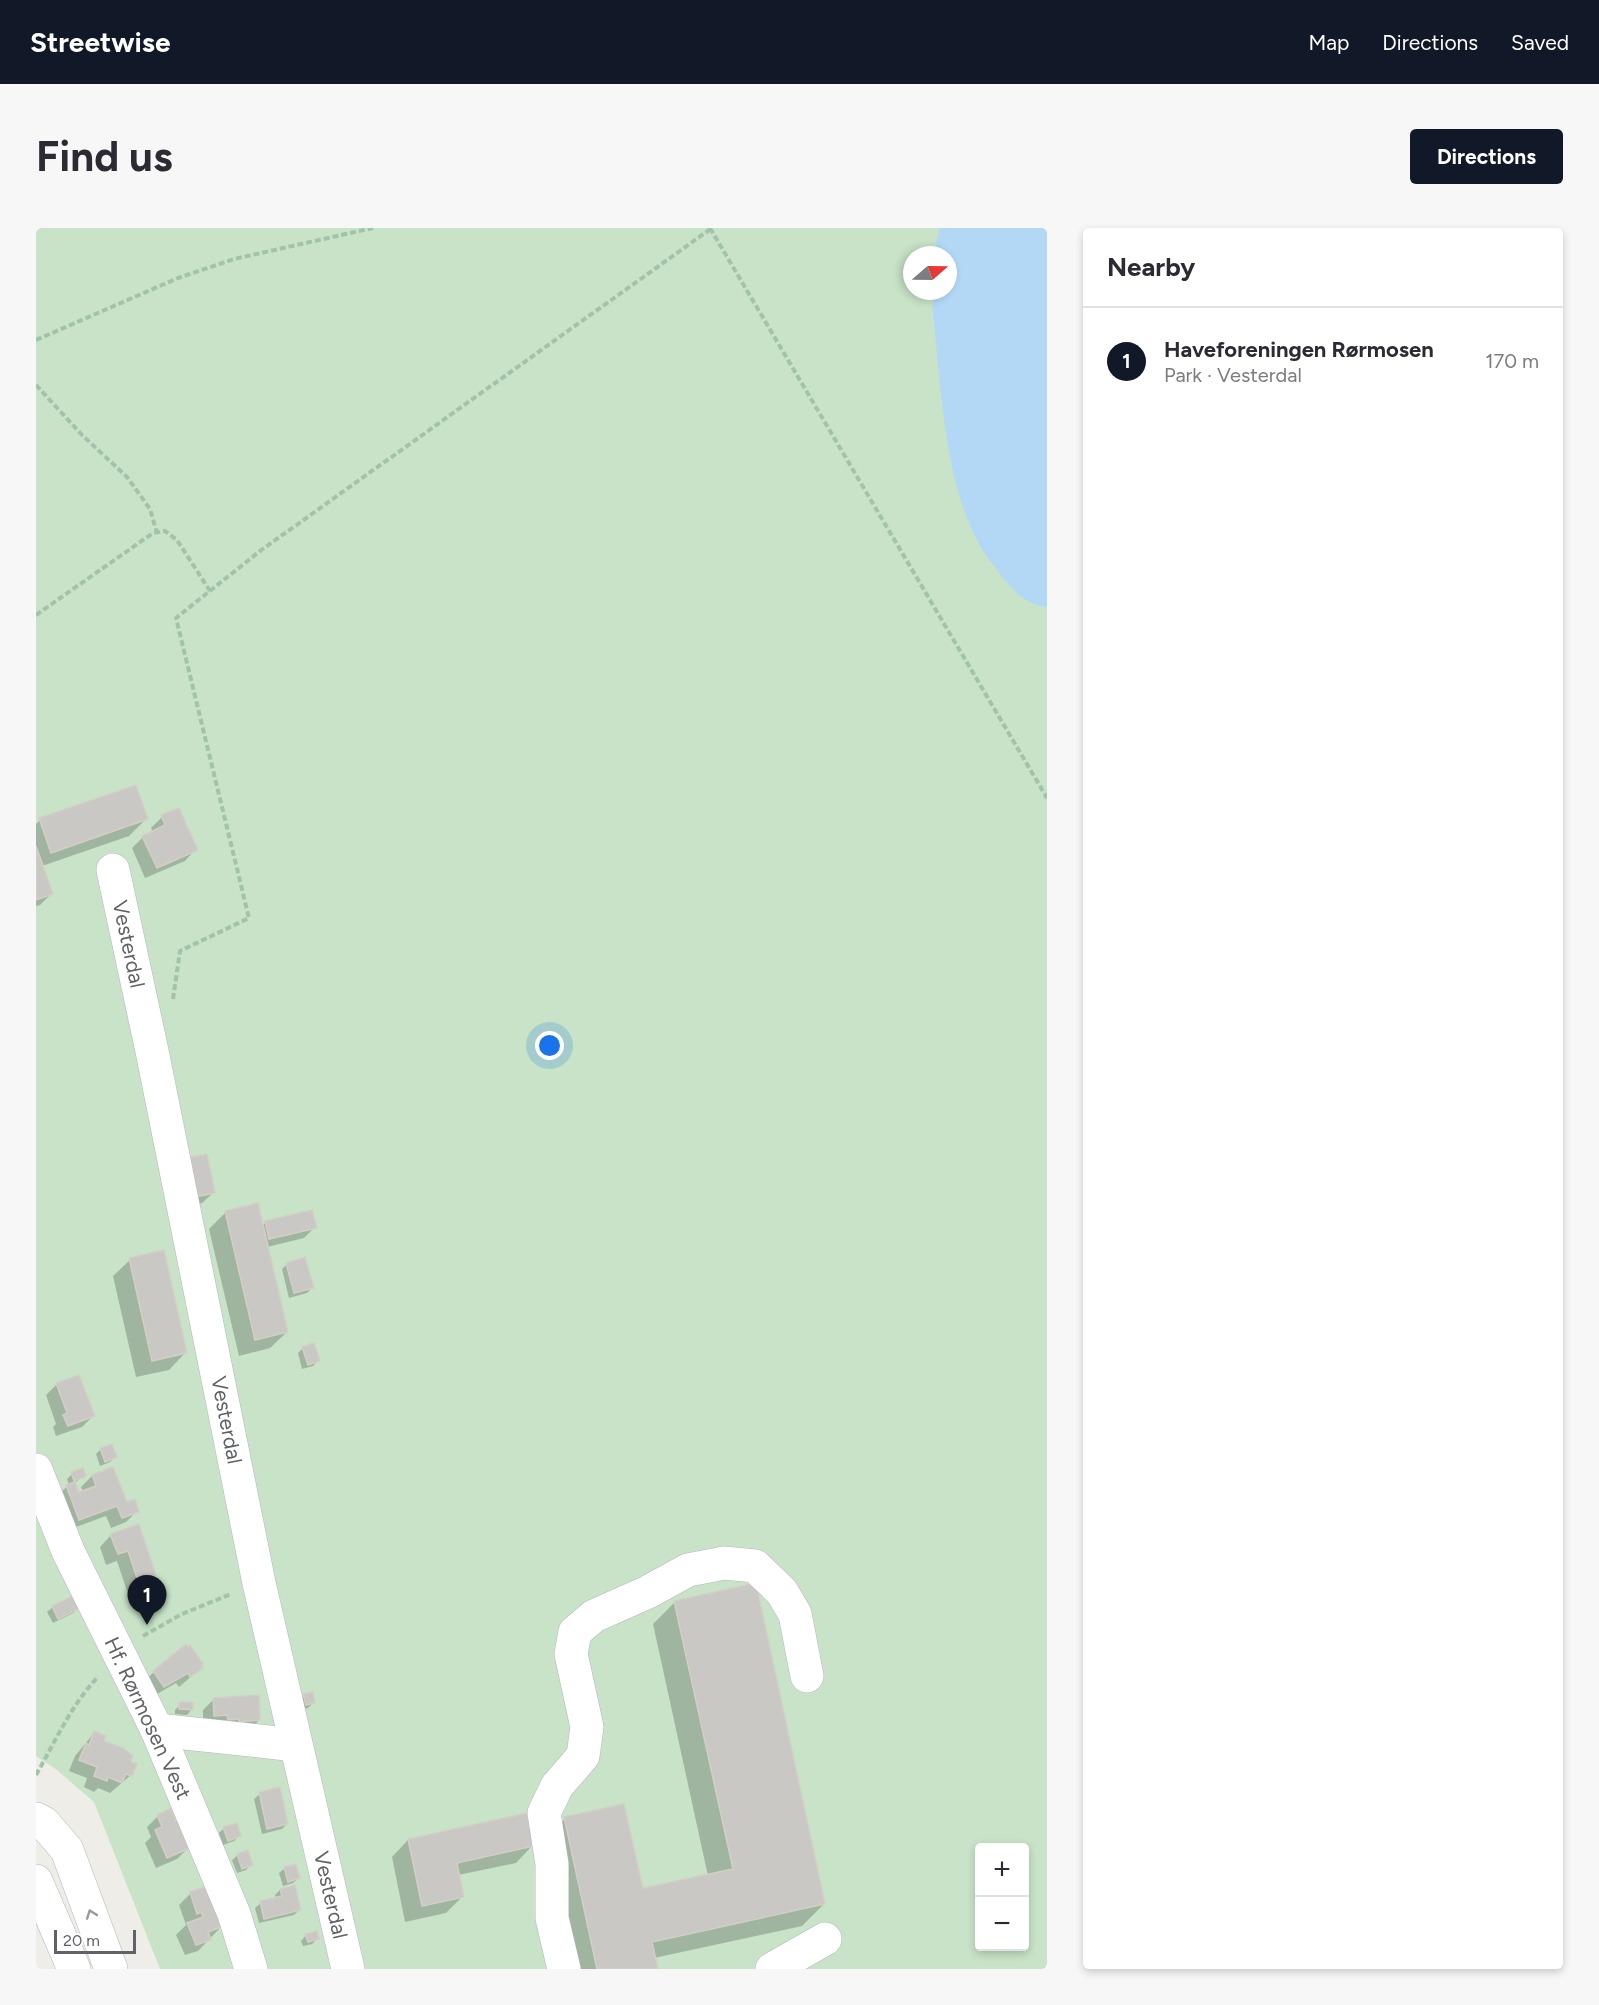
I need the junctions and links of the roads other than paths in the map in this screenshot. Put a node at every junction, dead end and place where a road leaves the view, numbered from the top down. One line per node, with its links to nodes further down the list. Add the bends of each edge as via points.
1 (112, 870): 5 (street, Vesterdal)
2 (36, 1470): 4 (street, Hf. Rørmosen Vest, via 68,1551)
3 (807, 1676): 13 (street, via 795,1614 782,1592 755,1566 724,1563 688,1570 594,1616 575,1632 572,1654 587,1727 583,1756 556,1786 544,1813 552,1864 552,1918)
4 (157, 1730): 5 (street); 11 (street, Hf. Rørmosen Vest, via 234,1914)
5 (296, 1745): 12 (street, Vesterdal)
6 (36, 1819): 10 (street, one-way to 6, via 67,1850)
7 (36, 1881): 9 (street)
8 (825, 1939): 14 (street)
9 (74, 1969)
10 (111, 1969)
11 (251, 1969)
12 (348, 1969)
13 (564, 1969)
14 (772, 1969)

